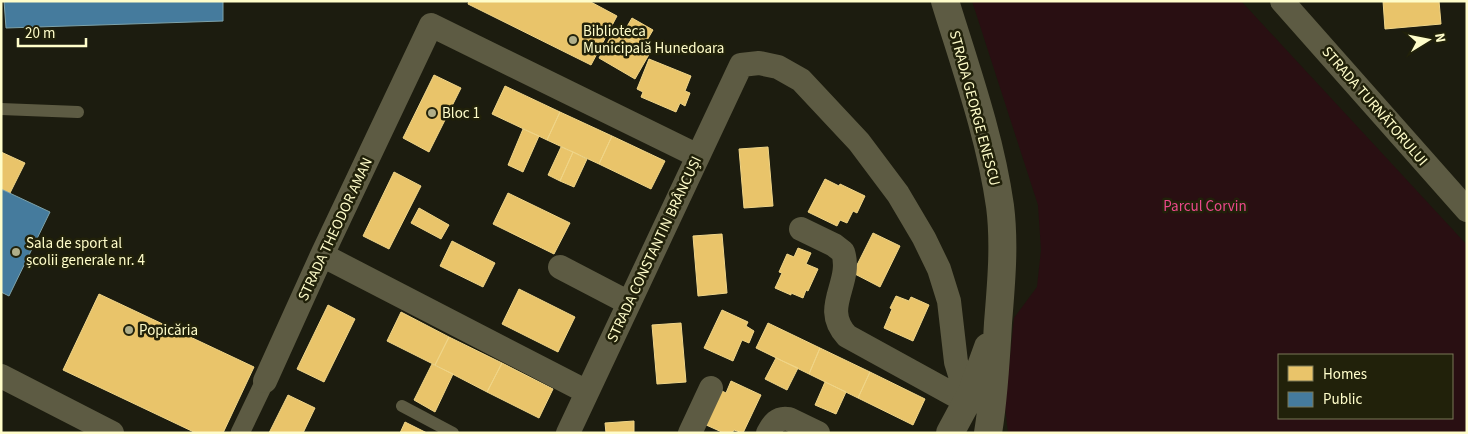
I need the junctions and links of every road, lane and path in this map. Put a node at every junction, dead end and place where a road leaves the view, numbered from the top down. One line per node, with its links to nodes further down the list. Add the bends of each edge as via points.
1 (946, 1): 11 (street, STRADA GEORGE ENESCU, via 991,157 1000,208)
2 (1282, 1): 6 (street, STRADA TURNĂTORULUI)
3 (1, 109): 4 (lane)
4 (78, 112)
5 (698, 156): 8 (street, STRADA THEODOR AMAN, via 430,25); 10 (street, STRADA CONSTANTIN BRÂNCUȘI); 16 (street, STRADA CONSTANTIN BRÂNCUȘI, via 741,65 769,65 801,80 859,142 898,194 924,238 939,269 949,301 956,362)
6 (1467, 210)
7 (801, 229): 16 (street, via 843,252 846,267 835,313 847,336)
8 (322, 255): 13 (street, STRADA THEODOR AMAN); 15 (street)
9 (560, 267): 10 (street)
10 (629, 303): 15 (street, STRADA CONSTANTIN BRÂNCUȘI)
11 (1000, 305): 16 (street, STRADA GEORGE ENESCU, via 986,355); 26 (street, STRADA GEORGE ENESCU)
12 (1, 376): 18 (street)
13 (264, 380): 19 (street, STRADA THEODOR AMAN)
14 (711, 388): 22 (street)
15 (587, 392): 21 (street, STRADA CONSTANTIN BRÂNCUȘI)
16 (969, 397): 25 (street, STRADA GEORGE ENESCU)
17 (402, 406): 20 (lane)
18 (112, 433)
19 (240, 433)
20 (453, 433)
21 (568, 433)
22 (690, 433)
23 (768, 433): 24 (street, via 774,422 784,418)
24 (818, 433)
25 (950, 433)
26 (988, 433)

